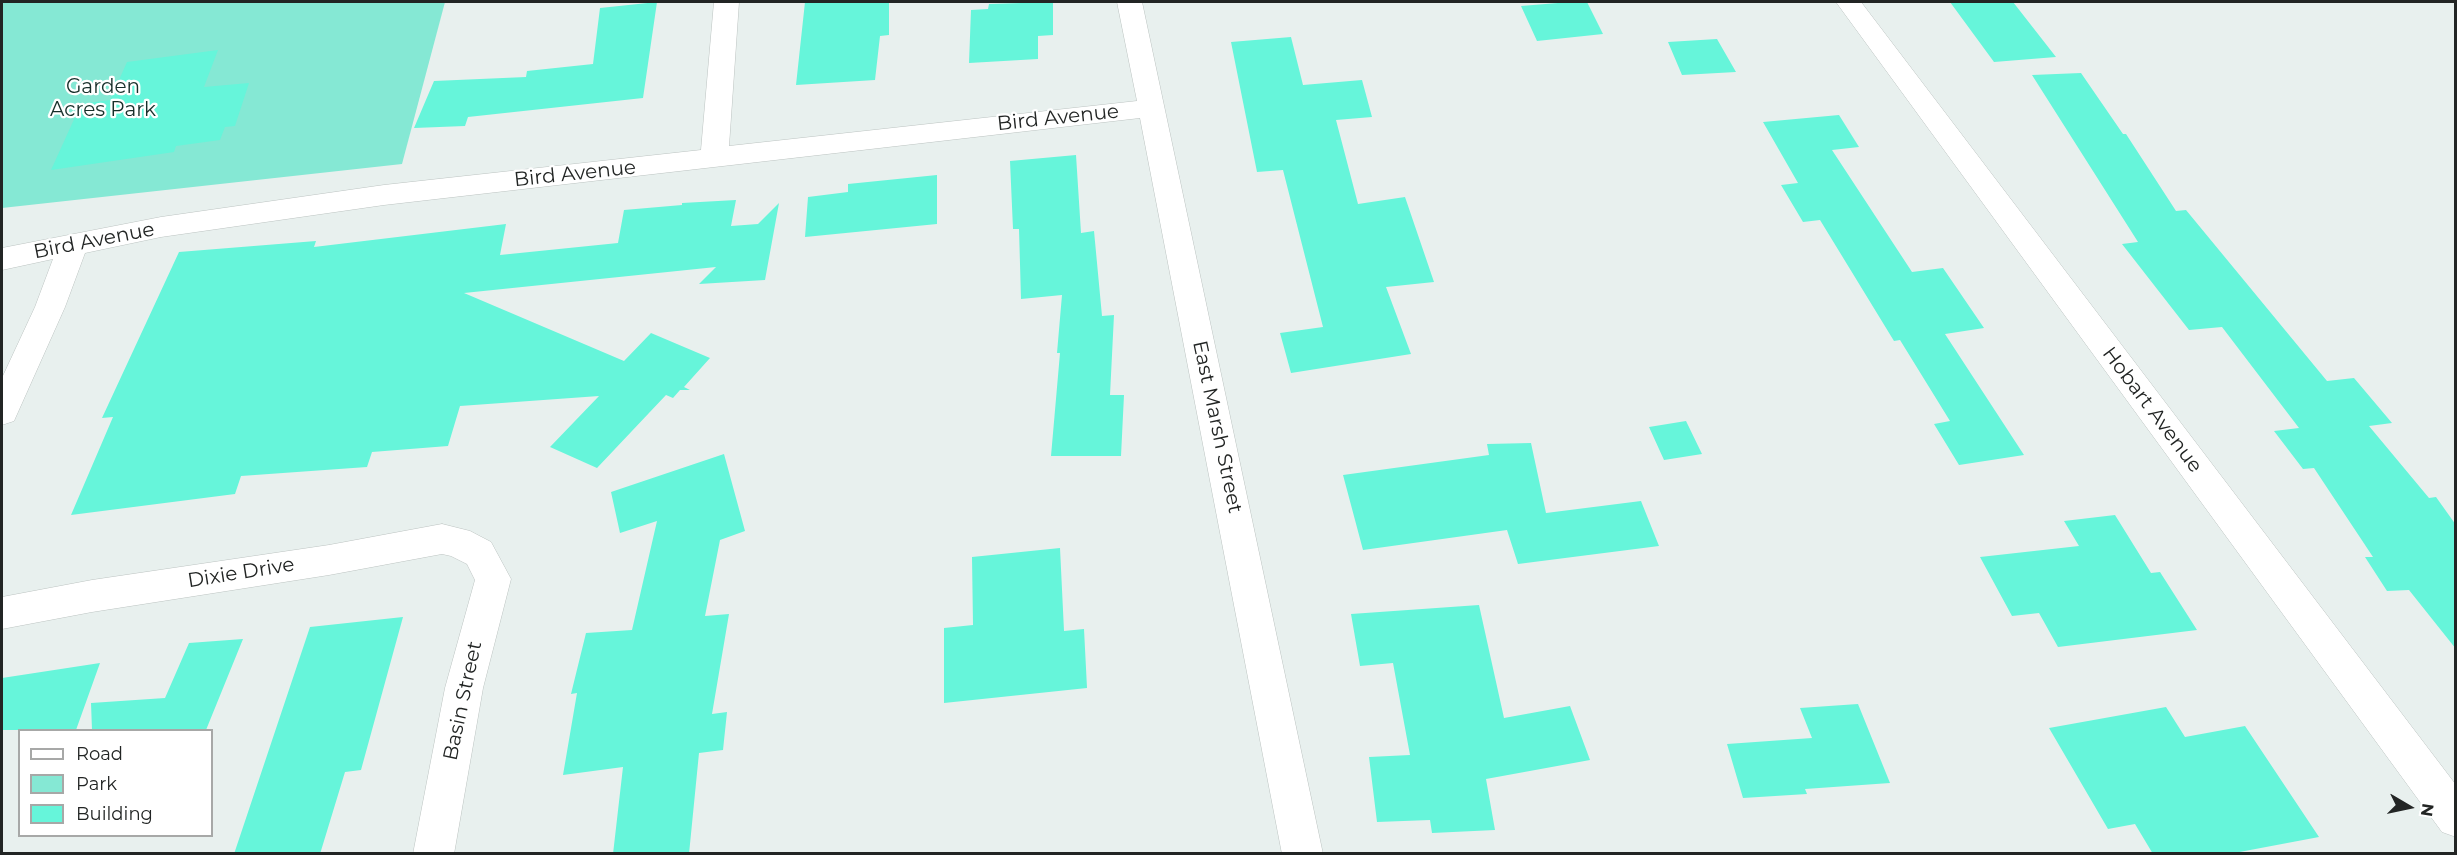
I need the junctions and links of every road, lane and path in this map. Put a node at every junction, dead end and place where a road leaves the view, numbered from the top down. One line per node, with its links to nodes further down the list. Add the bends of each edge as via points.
1 (726, 2): 5 (street)
2 (1130, 2): 4 (street, East Marsh Street)
3 (1848, 2): 11 (street, Hobart Avenue)
4 (1152, 108): 5 (street, Bird Avenue); 13 (street, East Marsh Street)
5 (714, 159): 6 (street, Bird Avenue, via 384,195 222,217)
6 (73, 245): 7 (street, Bird Avenue); 8 (street, via 50,307)
7 (2, 259)
8 (2, 412)
9 (478, 554): 10 (street, Dixie Drive, via 458,542 442,539); 12 (street, Basin Street, via 493,579 464,688)
10 (2, 613)
11 (2456, 818)
12 (433, 854)
13 (1304, 854)

